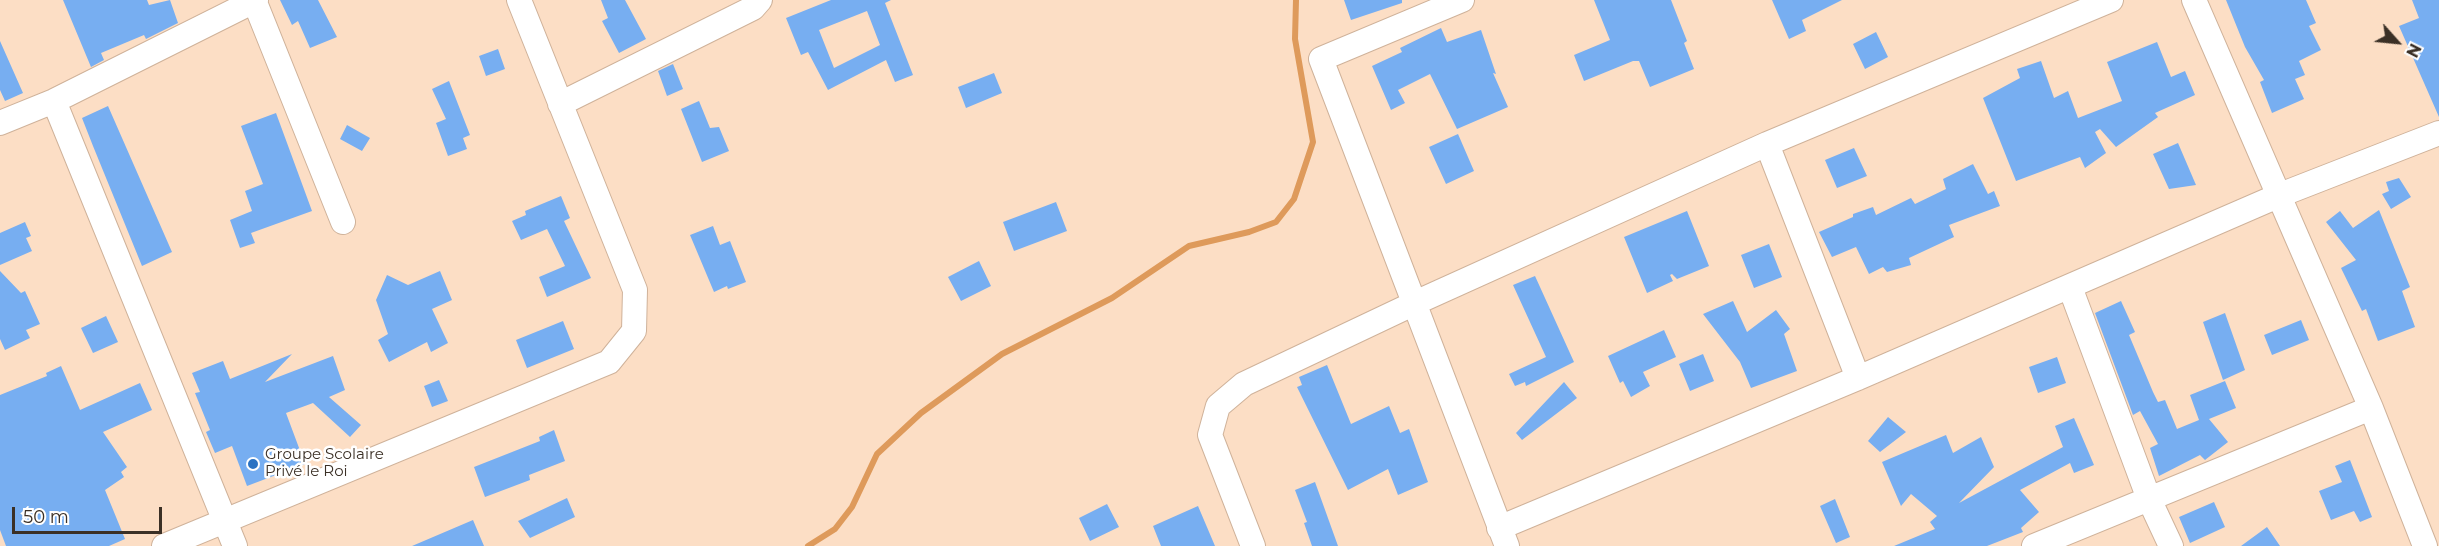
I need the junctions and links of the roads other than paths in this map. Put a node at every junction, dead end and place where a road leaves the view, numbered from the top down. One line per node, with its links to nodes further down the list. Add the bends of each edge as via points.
1 (255, 0): 7 (street); 13 (street)
2 (519, 0): 8 (street)
3 (760, 0): 8 (street, via 753,8)
4 (1462, 0): 15 (street, via 1321,59)
5 (2110, 0): 11 (street)
6 (2194, 0): 12 (street)
7 (54, 101): 9 (street); 19 (street)
8 (560, 104): 19 (street, via 635,290 634,331 609,362)
9 (0, 123)
10 (2439, 133): 12 (street)
11 (1767, 144): 15 (street); 16 (street)
12 (2280, 195): 14 (street); 17 (street)
13 (343, 222)
14 (2070, 287): 16 (street); 18 (street)
15 (1414, 303): 20 (street); 23 (street, via 1244,384 1218,406 1210,435)
16 (1858, 378): 20 (street)
17 (2371, 408): 18 (street); 26 (street)
18 (2149, 499): 24 (street); 25 (street)
19 (224, 520): 21 (street); 22 (street)
20 (1503, 537)
21 (164, 546)
22 (236, 546)
23 (1253, 546)
24 (2034, 546)
25 (2171, 546)
26 (2425, 546)

